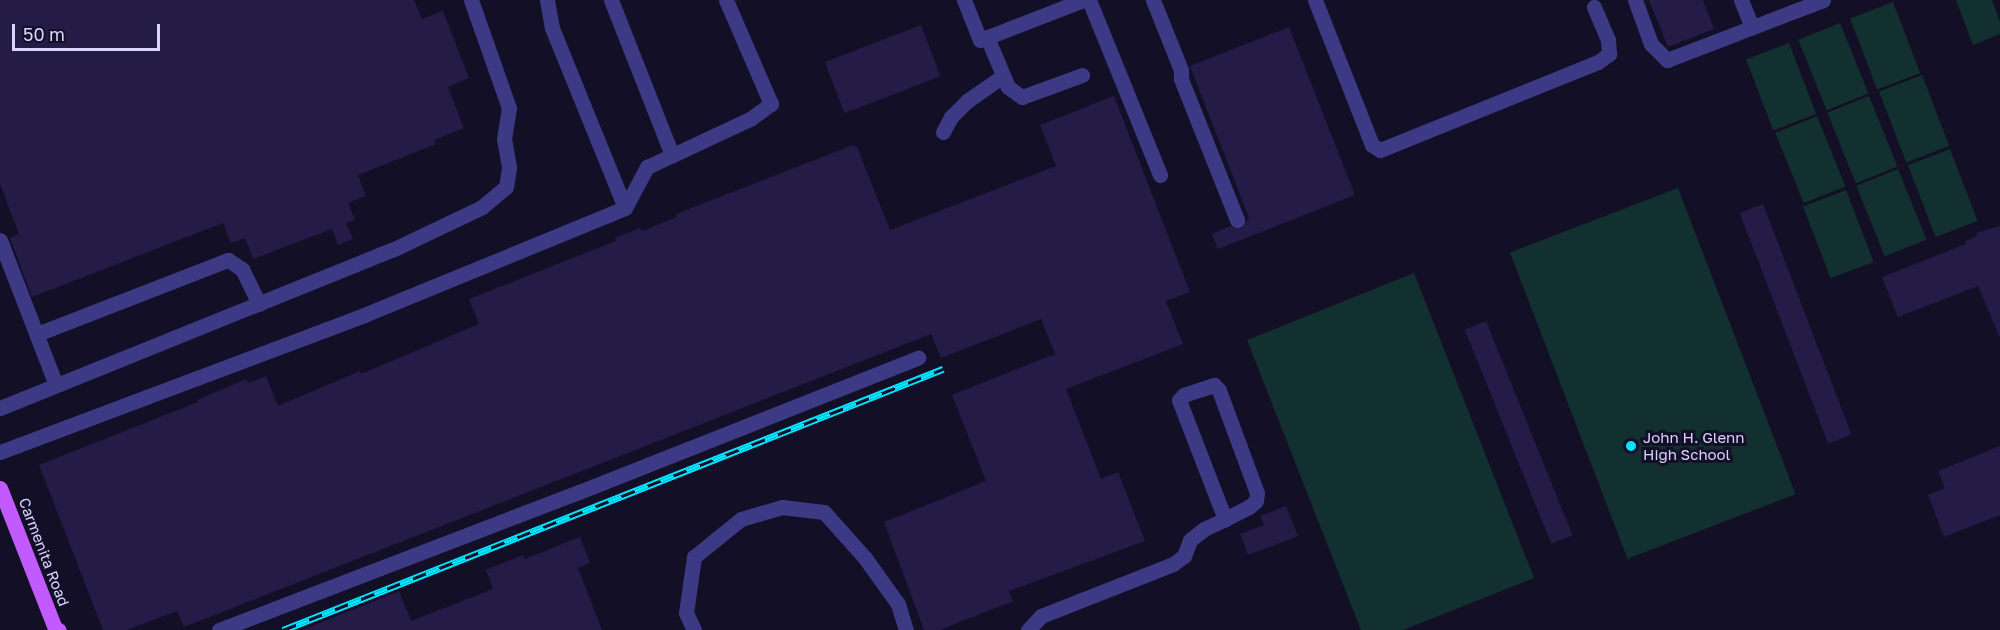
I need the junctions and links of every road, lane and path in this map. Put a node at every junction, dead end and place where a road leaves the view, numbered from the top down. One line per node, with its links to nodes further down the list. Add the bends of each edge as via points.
1 (471, 0): 24 (street, via 508,108 504,139 509,167 506,186 482,207 412,241)
2 (547, 0): 21 (street, via 552,28)
3 (611, 0): 19 (street)
4 (726, 0): 19 (street, via 771,104 750,119)
5 (964, 0): 15 (street)
6 (1083, 0): 15 (street)
7 (1089, 0): 20 (street)
8 (1154, 0): 22 (street, via 1181,70 1180,79)
9 (1315, 0): 13 (street, via 1372,145 1380,150 1598,62 1609,54 1608,40)
10 (1635, 0): 14 (street, via 1652,44 1667,60)
11 (1741, 0): 14 (street)
12 (1823, 0): 14 (street)
13 (1594, 8)
14 (1752, 27)
15 (984, 39): 17 (street)
16 (1082, 75): 17 (street, via 1022,98 1008,87)
17 (1003, 76): 18 (street, via 951,117)
18 (943, 132)
19 (672, 155): 21 (street, via 646,167)
20 (1160, 175)
21 (625, 208): 29 (street, via 364,315)
22 (1237, 220)
23 (0, 240): 25 (street)
24 (259, 304): 25 (street, via 242,269 228,260); 27 (street)
25 (37, 334): 27 (street)
26 (918, 358): 33 (street)
27 (56, 385): 28 (street)
28 (0, 408)
29 (0, 452)
30 (0, 488): 32 (main road, Carmenita Road)
31 (1225, 519): 31 (street, via 1249,507 1256,501 1257,493 1214,385 1179,400); 36 (street, via 1190,540 1184,556 1173,564 1041,615)
32 (56, 630)
33 (219, 630)
34 (694, 630): 35 (street, via 686,613 694,557 741,519 782,507 824,512 865,558 898,604)
35 (906, 630)
36 (1028, 630)

